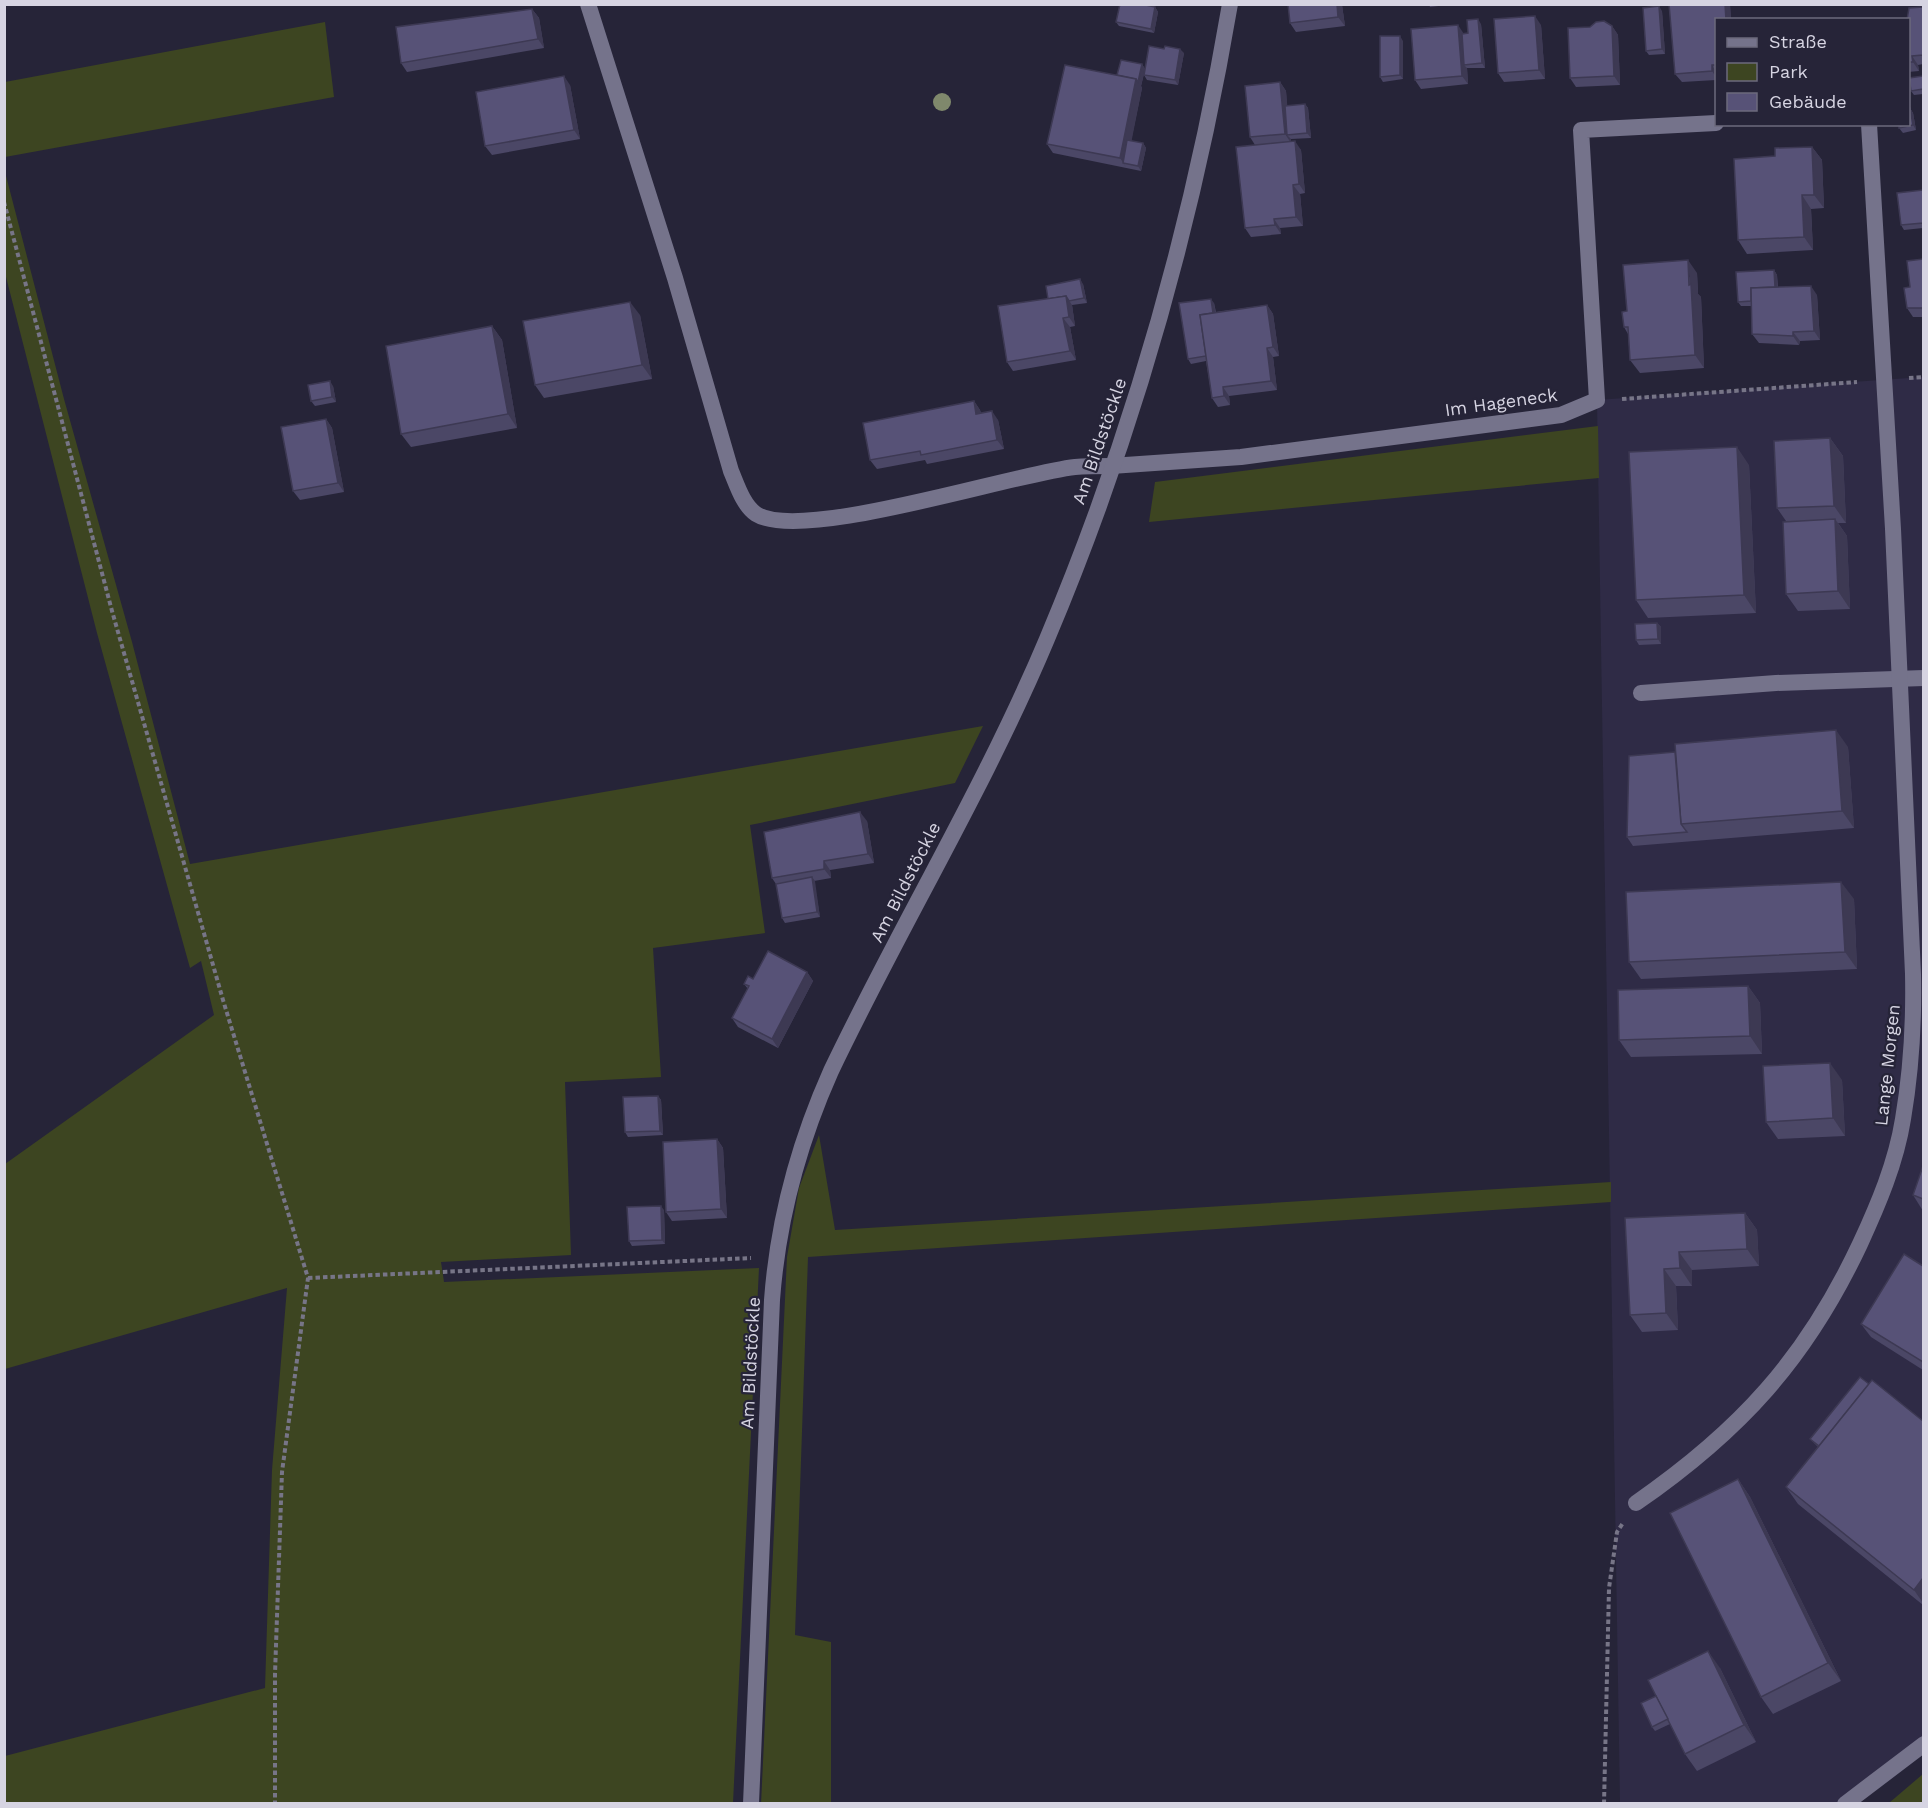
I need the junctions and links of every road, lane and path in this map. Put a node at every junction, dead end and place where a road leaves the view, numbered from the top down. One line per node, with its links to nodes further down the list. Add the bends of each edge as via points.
1 (588, 4): 9 (street, Im Hageneck, via 731,471 742,497 755,513 775,521 799,523 1075,467)
2 (1230, 4): 9 (street, Am Bildstöckle, via 1184,234 1139,389)
3 (1715, 123): 8 (street, via 1581,130)
4 (1869, 126): 7 (street)
5 (4, 202): 14 (path, via 115,622 223,1000)
6 (1923, 377): 7 (path)
7 (1885, 380): 8 (path); 11 (street)
8 (1597, 400): 9 (street, Im Hageneck, via 1561,415 1241,457)
9 (1111, 466): 13 (street, Am Bildstöckle, via 1075,569 1022,695 851,1028 812,1114 783,1208)
10 (1923, 678): 11 (street)
11 (1900, 680): 12 (street, via 1776,683); 15 (street, Lange Morgen, via 1913,1012 1903,1122 1889,1174 1837,1291 1779,1378 1731,1429)
12 (1641, 693)
13 (775, 1256): 14 (path); 18 (street, Am Bildstöckle)
14 (308, 1278): 17 (path, via 282,1472)
15 (1636, 1503): 19 (path, via 1617,1532 1610,1588)
16 (1923, 1744): 20 (street)
17 (275, 1803)
18 (751, 1803)
19 (1604, 1803)
20 (1845, 1803)

